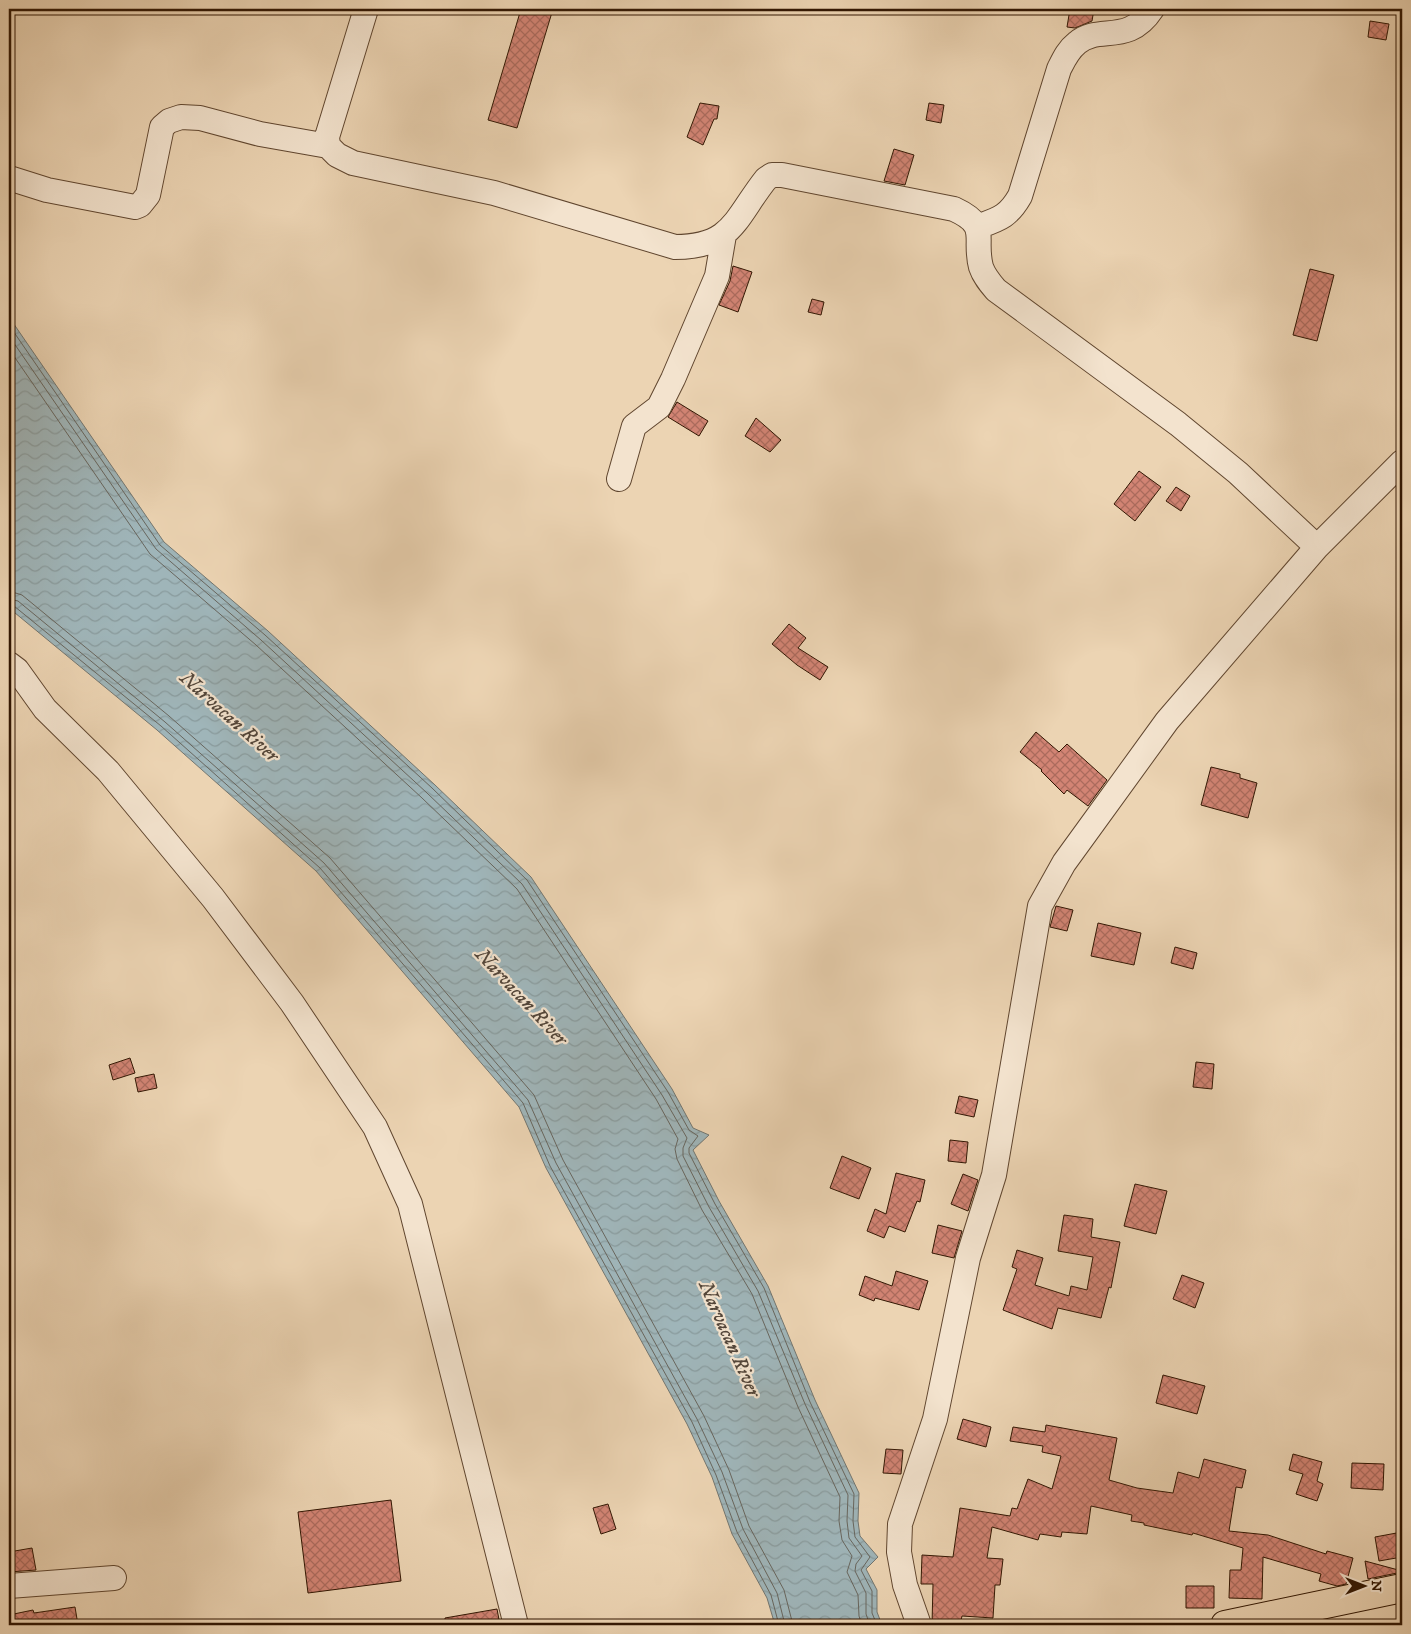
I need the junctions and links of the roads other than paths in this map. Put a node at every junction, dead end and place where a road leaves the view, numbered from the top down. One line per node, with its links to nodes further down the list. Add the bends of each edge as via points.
1 (366, 9): 3 (street, via 327,137)
2 (1152, 9): 5 (street, via 1145,20 1133,28 1078,42 1067,54 1020,196 1012,210 1000,219)
3 (328, 146): 4 (street, via 260,134 200,118 181,117 169,120 162,127 148,195 140,206 48,190); 6 (street, via 337,156 353,163 494,193 675,247 714,242)
4 (9, 178)
5 (977, 227): 6 (street, via 972,219 954,209 776,174 766,179); 9 (street, via 982,269 996,290 1178,424 1238,473)
6 (724, 235): 8 (street, via 717,276 673,379 659,407 634,426)
7 (1402, 462): 9 (street)
8 (619, 479)
9 (1317, 547): 16 (street, via 1167,721 1064,863 1040,906 994,1175 968,1258 935,1418 900,1524 899,1552 905,1585)
10 (9, 664): 15 (street, via 45,709 108,771 213,898 292,1003 375,1127 410,1204)
11 (114, 1578): 12 (street)
12 (9, 1586)
13 (1402, 1588): 14 (highway)
14 (1275, 1620): 17 (highway)
15 (516, 1625)
16 (919, 1625)
17 (1225, 1625)

